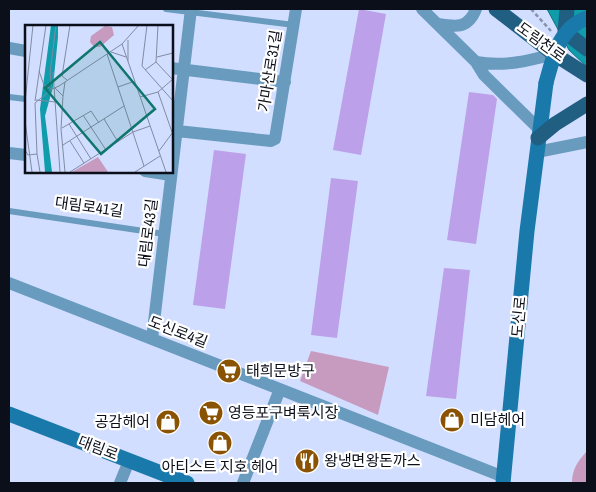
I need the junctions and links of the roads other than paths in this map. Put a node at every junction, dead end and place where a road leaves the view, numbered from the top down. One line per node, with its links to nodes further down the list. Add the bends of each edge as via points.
1 (166, 9): 7 (lane)
2 (296, 9): 10 (street, 가마산로31길)
3 (422, 9): 9 (street)
4 (476, 9): 9 (street, via 463,25)
5 (496, 9): 15 (main road, 도림천로)
6 (567, 9): 11 (main road, 도림천로)
7 (191, 10): 10 (lane); 17 (street, 대림로43길)
8 (587, 18): 11 (main road, bridge)
9 (438, 24): 16 (street)
10 (294, 25): 19 (street, 가마산로31길)
11 (565, 32): 13 (main road, 도림천로); 15 (main road, 도신로, bridge)
12 (9, 48): 14 (street)
13 (587, 49)
14 (25, 51)
15 (554, 54): 16 (street, via 526,62 496,65); 18 (main road, 도림천로); 25 (main road, 도신로, bridge, via 546,83)
16 (476, 62): 25 (street)
17 (178, 68): 19 (street); 23 (street, 대림로43길)
18 (587, 75)
19 (285, 82): 24 (street, 가마산로31길, via 276,139 271,142)
20 (9, 97): 21 (lane)
21 (25, 99)
22 (582, 107): 25 (main road)
23 (175, 115): 24 (street, 대림로43길)
24 (177, 131): 29 (street, 대림로43길)
25 (538, 140): 26 (street); 40 (main road, 도신로)
26 (587, 142)
27 (9, 153): 28 (street)
28 (25, 155)
29 (172, 168)
30 (152, 172): 32 (street)
31 (171, 172): 32 (street, 대림로43길)
32 (171, 175): 34 (street, 대림로43길)
33 (9, 211): 34 (lane, 대림로41길)
34 (164, 234): 36 (street, 대림로43길)
35 (9, 283): 36 (street, 도신로4길)
36 (152, 339): 37 (street, 도신로4길)
37 (280, 389): 40 (street, 도신로4길); 43 (street)
38 (9, 414): 39 (main road, 대림로)
39 (129, 461): 41 (street); 42 (main road, 대림로)
40 (503, 480)
41 (120, 483)
42 (187, 483)
43 (243, 483)

